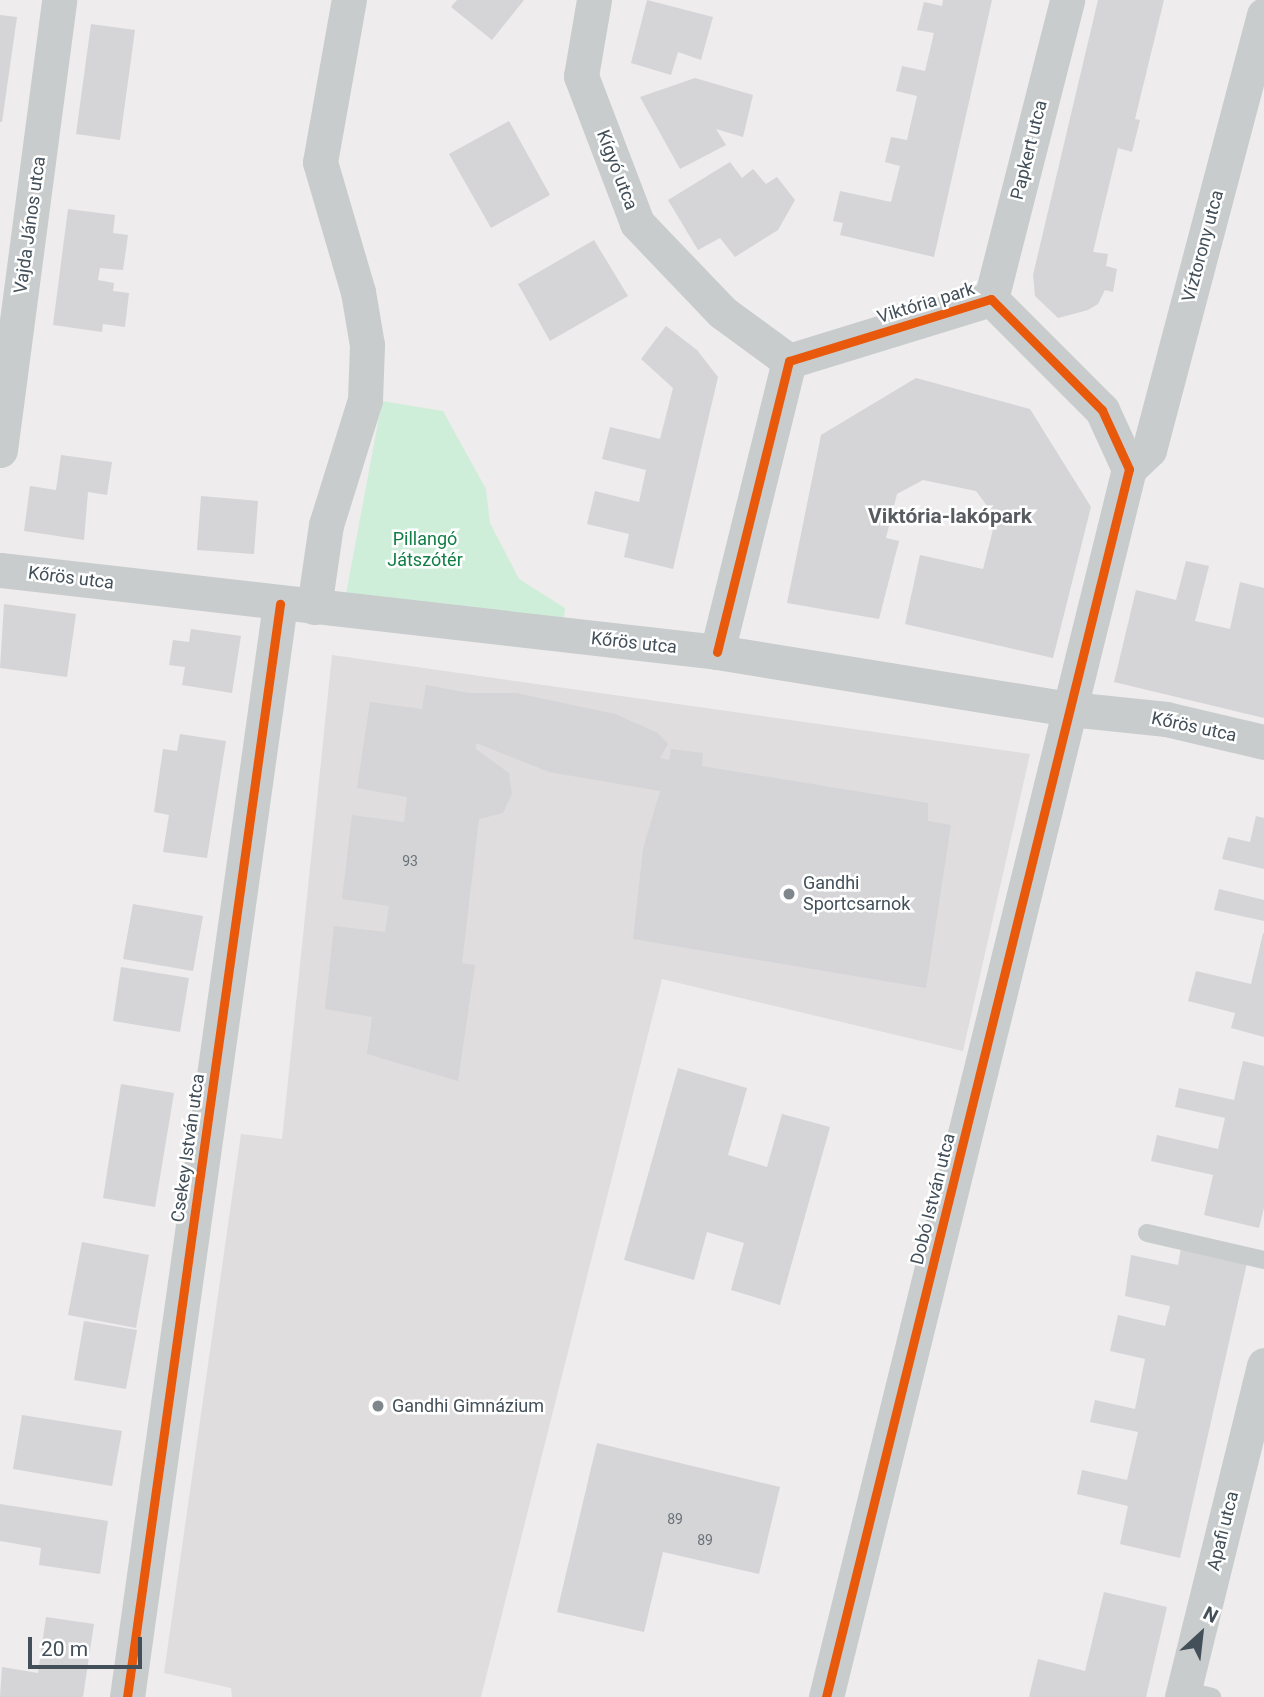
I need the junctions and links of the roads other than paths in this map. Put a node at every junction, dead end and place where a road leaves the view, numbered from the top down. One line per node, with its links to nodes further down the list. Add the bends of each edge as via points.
1 (59, 0): 8 (street, Vajda János utca)
2 (349, 0): 11 (street, Csekey István utca, via 320,162 358,292 367,345 365,400)
3 (594, 0): 7 (street, Kígyó utca, via 581,76 637,223 722,312)
4 (1067, 0): 6 (street, Papkert utca)
5 (1264, 15): 9 (street, Víztorony utca, via 1149,450)
6 (991, 299): 7 (street, Viktória park); 9 (street, Viktória park, via 1102,410)
7 (789, 361): 12 (street)
8 (0, 450)
9 (1129, 469): 13 (street)
10 (0, 570): 11 (street, Kőrös utca)
11 (297, 606): 12 (street, Kőrös utca); 20 (street, Csekey István utca)
12 (718, 652): 13 (street, Kőrös utca)
13 (1070, 709): 14 (street, Kőrös utca, via 1166,719); 21 (street, Dobó István utca)
14 (1264, 742)
15 (1147, 1233): 16 (lane)
16 (1264, 1260)
17 (1264, 1365): 18 (street, Apafi utca)
18 (1259, 1409): 19 (street, Apafi utca)
19 (1193, 1695)
20 (127, 1697)
21 (826, 1697)

